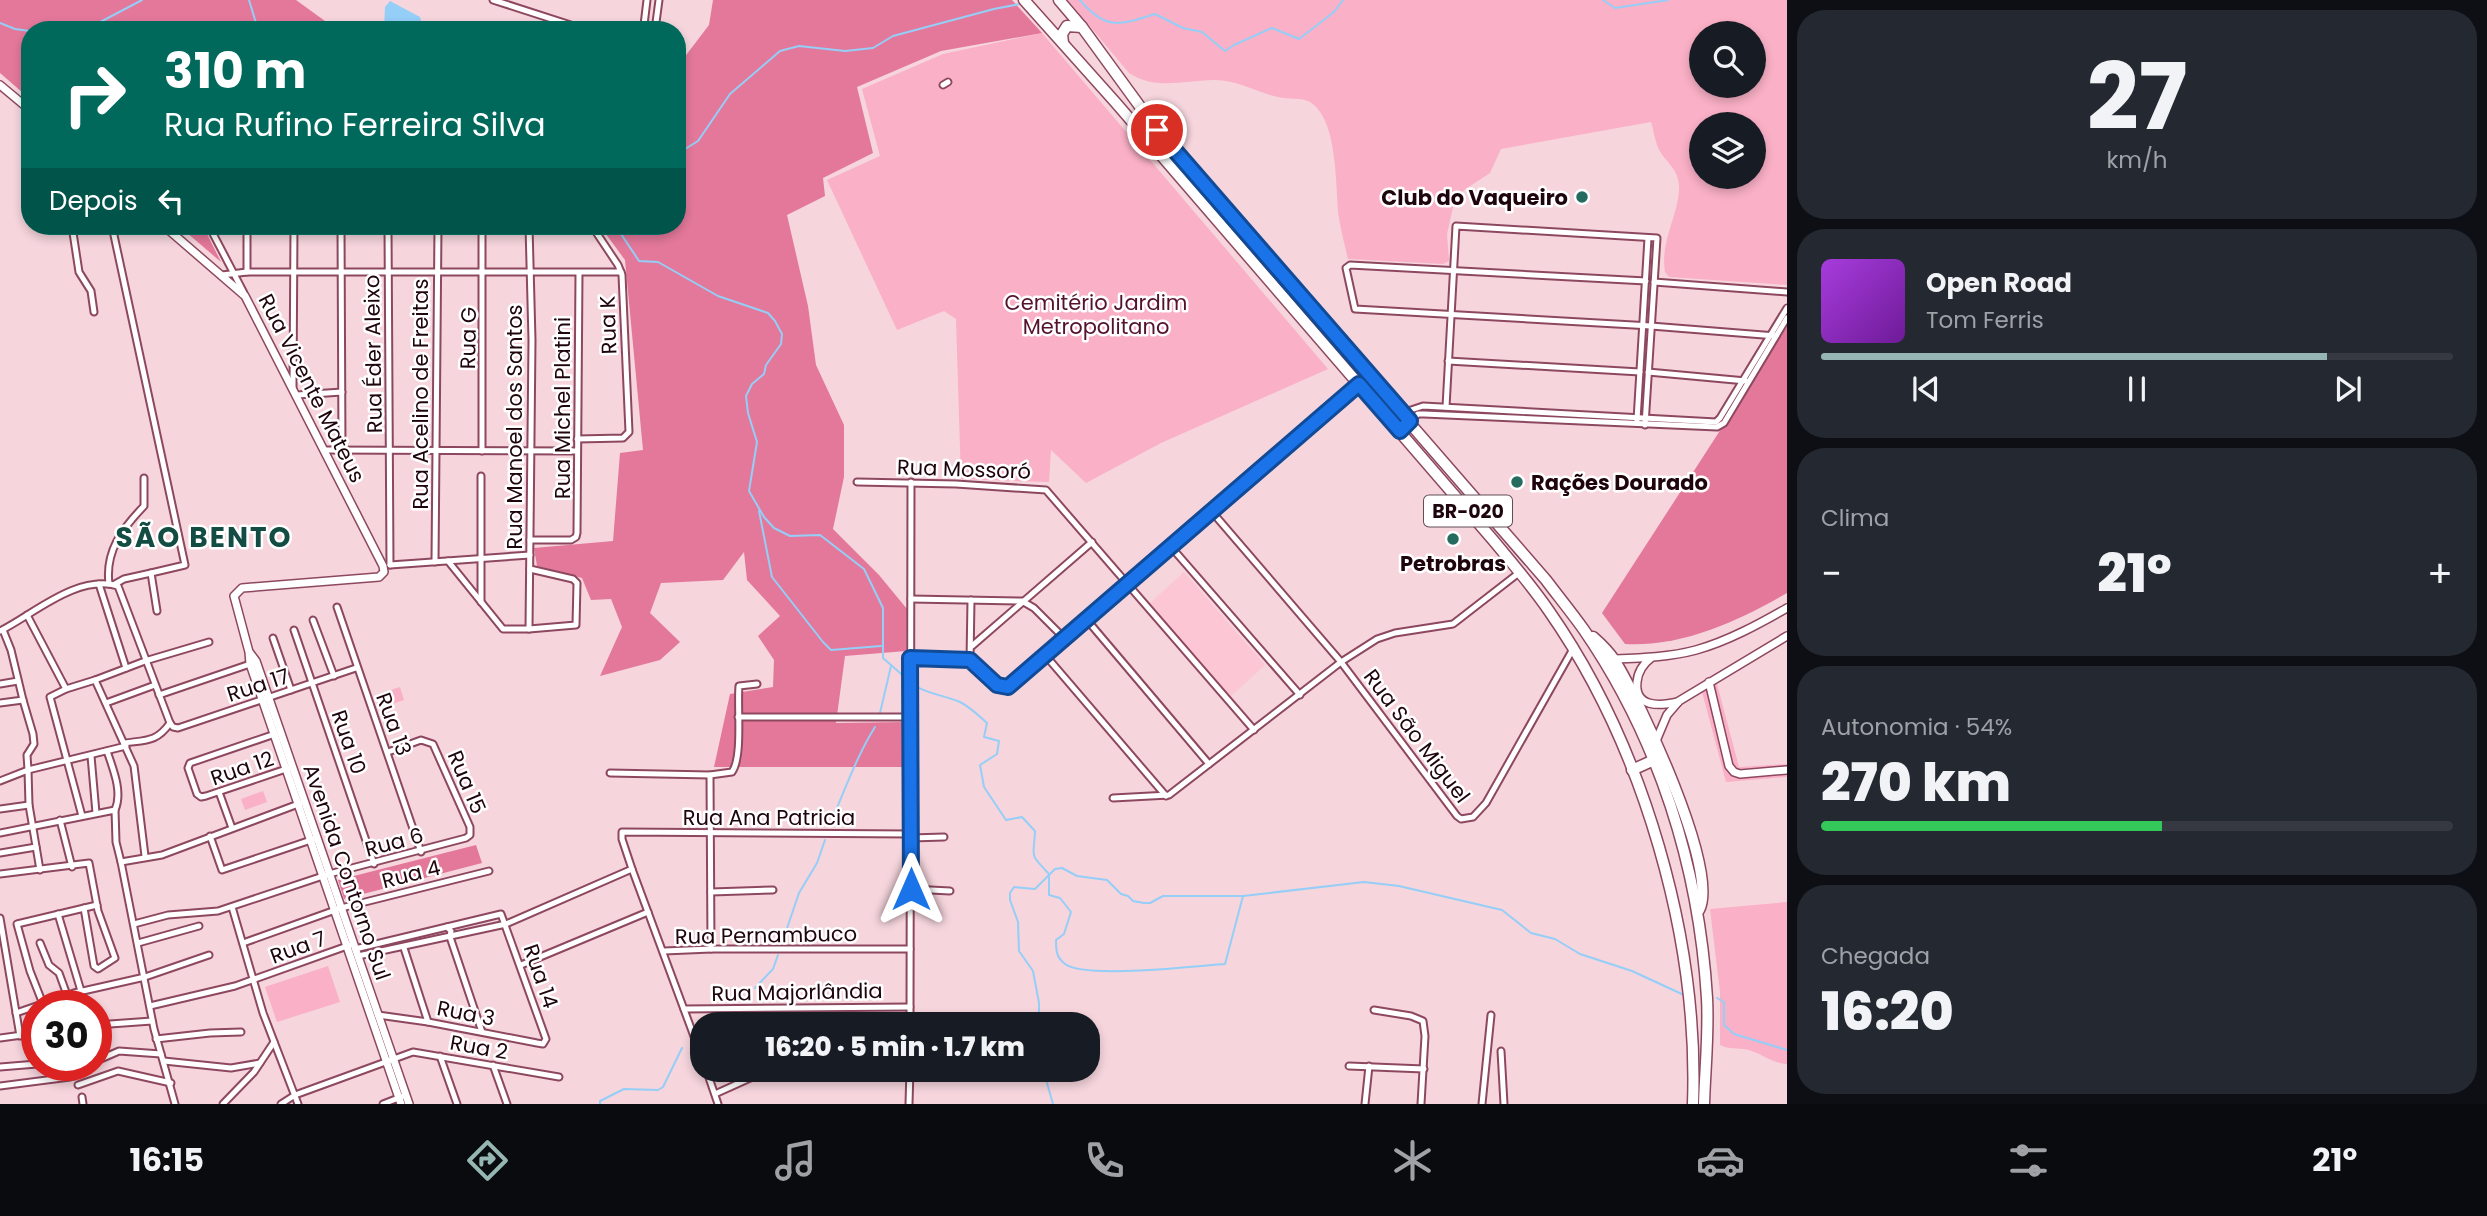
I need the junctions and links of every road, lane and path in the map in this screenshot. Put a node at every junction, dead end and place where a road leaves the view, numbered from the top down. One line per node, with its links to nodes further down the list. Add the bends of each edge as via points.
1 (493, 0): 6 (street)
2 (648, 0): 7 (street)
3 (659, 0): 8 (street)
4 (1024, 0): 10 (highway, BR-020)
5 (1059, 0): 9 (highway, BR-020)
6 (558, 21)
7 (643, 21)
8 (656, 21)
9 (1082, 27): 10 (highway, via 1067,26); 60 (highway, BR-020, via 1168,145)
10 (1063, 43): 53 (highway, BR-020)
11 (0, 85): 12 (street)
12 (21, 102)
13 (72, 235): 43 (street)
14 (114, 235): 91 (street, via 185,565)
15 (175, 235): 37 (street)
16 (214, 235): 36 (street, Rua Vicente Mateus)
17 (247, 235): 27 (street)
18 (294, 235): 28 (street)
19 (341, 235): 29 (street)
20 (388, 235): 30 (street, Rua Éder Aleixo)
21 (438, 235): 31 (street, Rua Acelino de Freitas)
22 (482, 235): 32 (street, Rua G)
23 (530, 235): 33 (street, Rua Manoel dos Santos)
24 (598, 235): 34 (street, Rua K)
25 (1648, 238): 26 (street, via 1456,226); 38 (street); 39 (street, via 1657,238)
26 (1454, 270): 38 (street); 44 (street); 44 (street, via 1346,268 1355,309)
27 (247, 272): 28 (street); 36 (street)
28 (294, 272): 29 (street); 54 (street)
29 (341, 272): 30 (street); 55 (street)
30 (388, 272): 31 (street); 69 (street, Rua Éder Aleixo)
31 (436, 272): 32 (street); 70 (street, Rua Acelino de Freitas)
32 (483, 272): 33 (street); 71 (street, Rua G)
33 (532, 272): 35 (street); 72 (street, Rua Manoel dos Santos)
34 (621, 272): 35 (street); 66 (street, Rua K, via 628,432 623,438)
35 (579, 273): 66 (street, Rua Michel Platini)
36 (234, 274): 37 (street); 41 (street, Rua Vicente Mateus)
37 (222, 275): 41 (street)
38 (1646, 281): 46 (street)
39 (1654, 282): 40 (street); 47 (street)
40 (1787, 292)
41 (246, 296): 54 (street, Rua Vicente Mateus)
42 (1787, 308): 48 (street)
43 (94, 312)
44 (1450, 315): 46 (street); 49 (street)
45 (1787, 318): 48 (street)
46 (1643, 326): 47 (street); 50 (street)
47 (1651, 326): 48 (street); 51 (street)
48 (1773, 336): 52 (street)
49 (1448, 361): 50 (street); 56 (street)
50 (1640, 372): 58 (street)
51 (1648, 372): 52 (street); 59 (street)
52 (1746, 381): 64 (street, via 1724,423)
53 (1359, 384): 65 (highway, BR-020); 80 (street)
54 (295, 392): 55 (street); 67 (street, Rua Vicente Mateus)
55 (342, 392): 68 (street)
56 (1446, 407): 57 (street); 60 (street, via 1418,407)
57 (1539, 412): 58 (street); 61 (street)
58 (1637, 417): 59 (street); 62 (street)
59 (1645, 418): 63 (street); 64 (street)
60 (1408, 419): 61 (street, via 1421,414); 65 (highway); 78 (highway, BR-020)
61 (1539, 420): 62 (street)
62 (1637, 425): 63 (street)
63 (1645, 425): 64 (street)
64 (1701, 425)
65 (1400, 431): 79 (highway, BR-020)
66 (577, 439): 73 (street, Rua Michel Platini)
67 (325, 450): 68 (street); 88 (street, Rua Vicente Mateus)
68 (342, 450): 69 (street)
69 (390, 450): 70 (street); 88 (street, Rua Éder Aleixo)
70 (436, 451): 71 (street); 87 (street, Rua Acelino de Freitas)
71 (482, 451): 72 (street)
72 (531, 451): 73 (street); 81 (street, Rua Manoel dos Santos)
73 (576, 451): 81 (street, Rua Michel Platini, via 576,537)
74 (481, 476): 85 (street)
75 (144, 478): 94 (street, via 144,506 112,549 108,571)
76 (857, 482): 77 (street, Rua Mossoró)
77 (911, 482): 82 (street, Rua Mossoró, via 1044,489); 95 (street)
78 (1466, 488): 79 (highway); 108 (highway, BR-020)
79 (1457, 498): 90 (highway, BR-020)
80 (1213, 513): 83 (street); 121 (street, Rua São Miguel)
81 (530, 540): 84 (street, Rua Manoel dos Santos)
82 (1092, 542): 92 (street, Rua Mossoró); 97 (street)
83 (1171, 548): 92 (street); 136 (street)
84 (530, 555): 85 (street); 89 (street, Rua Manoel dos Santos)
85 (483, 558): 86 (street); 98 (street)
86 (448, 561): 87 (street); 98 (street)
87 (435, 562): 88 (street)
88 (386, 565): 122 (street, Avenida Contorno Sul, via 383,574 374,578 238,590 234,601)
89 (530, 569): 105 (street, Rua Manoel dos Santos); 105 (street, via 577,583 577,622 574,626)
90 (1520, 572): 114 (highway, BR-020); 121 (street, via 1453,624 1387,635)
91 (151, 573): 94 (street); 101 (street)
92 (1129, 583): 104 (street); 145 (street, Rua Mossoró)
93 (99, 584): 94 (street); 102 (street, via 50,600); 123 (street)
94 (112, 584): 120 (street, via 123,595)
95 (911, 599): 96 (street); 117 (street)
96 (971, 600): 97 (street); 113 (street)
97 (1022, 601): 111 (street); 113 (street)
98 (481, 602): 105 (street, via 501,627)
99 (337, 607): 124 (street, Rua 13)
100 (1787, 608): 116 (street, via 1696,650)
101 (157, 611)
102 (27, 615): 107 (street); 133 (street)
103 (313, 620): 125 (street)
104 (1087, 620): 111 (street); 154 (street)
105 (529, 629)
106 (294, 630): 130 (street, Rua 10)
107 (1, 631): 127 (street)
108 (1585, 631): 118 (highway); 153 (highway, BR-020)
109 (1787, 636): 128 (street)
110 (273, 638): 134 (street)
111 (1065, 639): 115 (street)
112 (209, 642): 120 (street)
113 (972, 646): 119 (street)
114 (1573, 649): 121 (street, Rua São Miguel, via 1486,803 1467,819 1457,816); 157 (highway, BR-020, via 1601,698)
115 (1046, 656): 119 (street, via 1008,687 997,685); 163 (street)
116 (1651, 657): 118 (street); 139 (street, via 1637,679 1640,699 1654,705)
117 (910, 658): 119 (street); 143 (street)
118 (1614, 659): 147 (highway)
119 (970, 660)
120 (145, 661): 123 (street); 132 (street)
121 (1341, 662): 136 (street)
122 (253, 663): 135 (street); 137 (street, Avenida Contorno Sul)
123 (126, 668): 126 (street)
124 (356, 668): 125 (street, Rua 17); 150 (street, Rua 13)
125 (334, 676): 130 (street, Rua 17)
126 (95, 680): 133 (street); 141 (street)
127 (18, 681): 129 (street); 138 (street)
128 (1709, 682): 139 (street); 158 (street, via 1734,772)
129 (0, 684)
130 (312, 684): 134 (street, Rua 17); 186 (street, Rua 10)
131 (757, 684): 142 (street, via 738,686)
132 (155, 685): 135 (street); 141 (street)
133 (66, 689): 152 (street, via 50,697)
134 (291, 690): 137 (street, Rua 17)
135 (159, 695): 144 (street)
136 (1300, 695): 145 (street)
137 (265, 699): 144 (street, Rua 17, via 178,728); 146 (street, Avenida Contorno Sul)
138 (23, 700): 140 (street); 156 (street, via 34,741)
139 (1679, 701): 147 (street)
140 (0, 703)
141 (106, 703): 148 (street)
142 (738, 717): 143 (street); 160 (street, via 735,768)
143 (911, 717): 177 (street)
144 (170, 723): 148 (street, via 155,738)
145 (1254, 730): 154 (street)
146 (277, 733): 155 (street, Avenida Contorno Sul); 162 (street, Rua 12, via 192,761 188,768 198,796)
147 (1656, 741): 201 (highway, via 1683,810 1699,869 1704,893)
148 (125, 745): 149 (street); 184 (street, via 136,776)
149 (107, 751): 151 (street); 168 (street, via 117,788)
150 (388, 752): 179 (street, Rua 15, via 421,740 433,744 470,827); 182 (street, Rua 13)
151 (91, 756): 152 (street); 169 (street)
152 (69, 760): 156 (street); 170 (street)
153 (1654, 760): 157 (highway); 201 (highway, BR-020, via 1688,861)
154 (1209, 764): 163 (street)
155 (289, 768): 162 (street, Rua 12); 165 (street, Avenida Contorno Sul)
156 (28, 770): 161 (street); 166 (street)
157 (1632, 770): 286 (highway, BR-020, via 1656,836 1685,953 1694,1041)
158 (1787, 770)
159 (610, 773): 160 (street)
160 (710, 775): 174 (street)
161 (0, 781)
162 (219, 792): 173 (street)
163 (1166, 796): 164 (street)
164 (1113, 798)
165 (301, 803): 173 (street); 180 (street, Avenida Contorno Sul)
166 (29, 805): 167 (street); 172 (street)
167 (0, 809)
168 (115, 810): 169 (street); 185 (street)
169 (96, 813): 170 (street)
170 (82, 816): 171 (street)
171 (60, 820): 172 (street); 187 (street)
172 (32, 825): 175 (street); 181 (street)
173 (232, 828): 176 (street)
174 (710, 832): 177 (street, Rua Ana Patricia); 188 (street, Rua Ana Patricia, via 622,832); 196 (street)
175 (0, 833)
176 (210, 836): 180 (street, via 222,870); 184 (street, via 162,855)
177 (911, 836): 178 (street, Rua Ana Patricia); 193 (street)
178 (944, 837)
179 (466, 838): 182 (street, Rua 6)
180 (313, 839): 192 (street, Avenida Contorno Sul)
181 (36, 847): 183 (street); 189 (street)
182 (421, 852): 186 (street, Rua 6)
183 (0, 853)
184 (145, 856): 185 (street)
185 (121, 862): 205 (street)
186 (374, 864): 192 (street, Rua 6)
187 (72, 867): 189 (street); 197 (street, via 89,863)
188 (632, 869): 202 (street); 206 (street)
189 (40, 870): 191 (street)
190 (489, 871): 200 (street, Rua 4)
191 (0, 874)
192 (326, 875): 198 (street, Rua 6); 200 (street, Avenida Contorno Sul)
193 (911, 889): 195 (street); 216 (street)
194 (773, 890): 196 (street)
195 (950, 891)
196 (711, 892): 215 (street)
197 (97, 905): 199 (street); 199 (street, via 115,958 98,969)
198 (232, 907): 205 (street, Rua 6); 212 (street)
199 (84, 908): 203 (street)
200 (338, 910): 212 (street, Rua 4); 214 (street, Avenida Contorno Sul)
201 (1698, 911): 287 (highway, BR-020, via 1707,1000)
202 (648, 912): 217 (street); 219 (street)
203 (58, 915): 222 (street, via 17,924); 224 (street)
204 (0, 918): 232 (street)
205 (134, 924): 211 (street)
206 (506, 924): 208 (street, via 499,914); 209 (street); 219 (street, Rua 14)
207 (199, 926): 211 (street)
208 (447, 926): 209 (street); 214 (street)
209 (450, 937): 213 (street); 240 (street)
210 (40, 943): 223 (street)
211 (138, 943): 220 (street)
212 (243, 943): 221 (street)
213 (404, 948): 214 (street); 236 (street)
214 (353, 949): 221 (street, Rua 7); 234 (street, Avenida Contorno Sul); 251 (street, Avenida Contorno Sul)
215 (711, 949): 216 (street, Rua Pernambuco); 217 (street, Rua Pernambuco)
216 (910, 949): 227 (street)
217 (664, 951): 228 (street)
218 (209, 955): 220 (street)
219 (520, 965): 244 (street, Rua 14)
220 (145, 977): 225 (street); 226 (street)
221 (254, 980): 226 (street, Rua 7); 245 (street)
222 (38, 990)
223 (65, 990)
224 (80, 990)
225 (85, 990)
226 (150, 1006): 235 (street)
227 (910, 1007): 228 (street, Rua Majorlândia); 231 (street)
228 (684, 1009): 238 (street)
229 (1374, 1010): 258 (street, via 1423,1021)
230 (21, 1011): 232 (street)
231 (910, 1012)
232 (16, 1013): 241 (street)
233 (1491, 1015): 284 (street)
234 (378, 1016): 236 (street, Rua 3); 251 (street, Avenida Contorno Sul)
235 (152, 1021): 237 (street); 243 (street)
236 (428, 1022): 240 (street, Rua 3)
237 (112, 1025)
238 (690, 1025)
239 (241, 1032): 243 (street)
240 (482, 1032): 244 (street, Rua 3, via 537,1044)
241 (20, 1036): 242 (street)
242 (0, 1038)
243 (156, 1039): 248 (street)
244 (546, 1039)
245 (274, 1042): 252 (street); 269 (street)
246 (1501, 1051): 285 (street)
247 (112, 1054): 248 (street)
248 (161, 1054): 250 (street)
249 (440, 1056): 251 (street, Rua 2, via 413,1052); 254 (street, Rua 2); 278 (street)
250 (164, 1060): 252 (street, via 231,1068); 264 (street)
251 (391, 1061): 269 (street); 270 (street, Avenida Contorno Sul)
252 (260, 1063): 273 (street)
253 (21, 1065): 257 (street)
254 (493, 1065): 259 (street, Rua 2); 279 (street)
255 (1349, 1066): 256 (street)
256 (1369, 1066): 258 (street); 282 (street)
257 (0, 1067)
258 (1424, 1069): 283 (street)
259 (559, 1077)
260 (37, 1081): 266 (street)
261 (711, 1082): 267 (street)
262 (741, 1082): 267 (street)
263 (910, 1082): 281 (street)
264 (171, 1083): 265 (street, via 118,1071); 268 (street)
265 (78, 1085)
266 (0, 1086)
267 (715, 1094): 280 (street)
268 (174, 1095): 271 (street); 272 (street)
269 (295, 1095): 274 (street); 275 (street)
270 (402, 1099): 276 (street); 277 (street, Avenida Contorno Sul)
271 (176, 1104)
272 (182, 1104)
273 (223, 1104)
274 (281, 1104)
275 (298, 1104)
276 (383, 1104)
277 (409, 1104)
278 (457, 1104)
279 (507, 1104)
280 (718, 1104)
281 (909, 1104)
282 (1366, 1104)
283 (1421, 1104)
284 (1482, 1104)
285 (1504, 1104)
286 (1693, 1104)
287 (1704, 1104)

